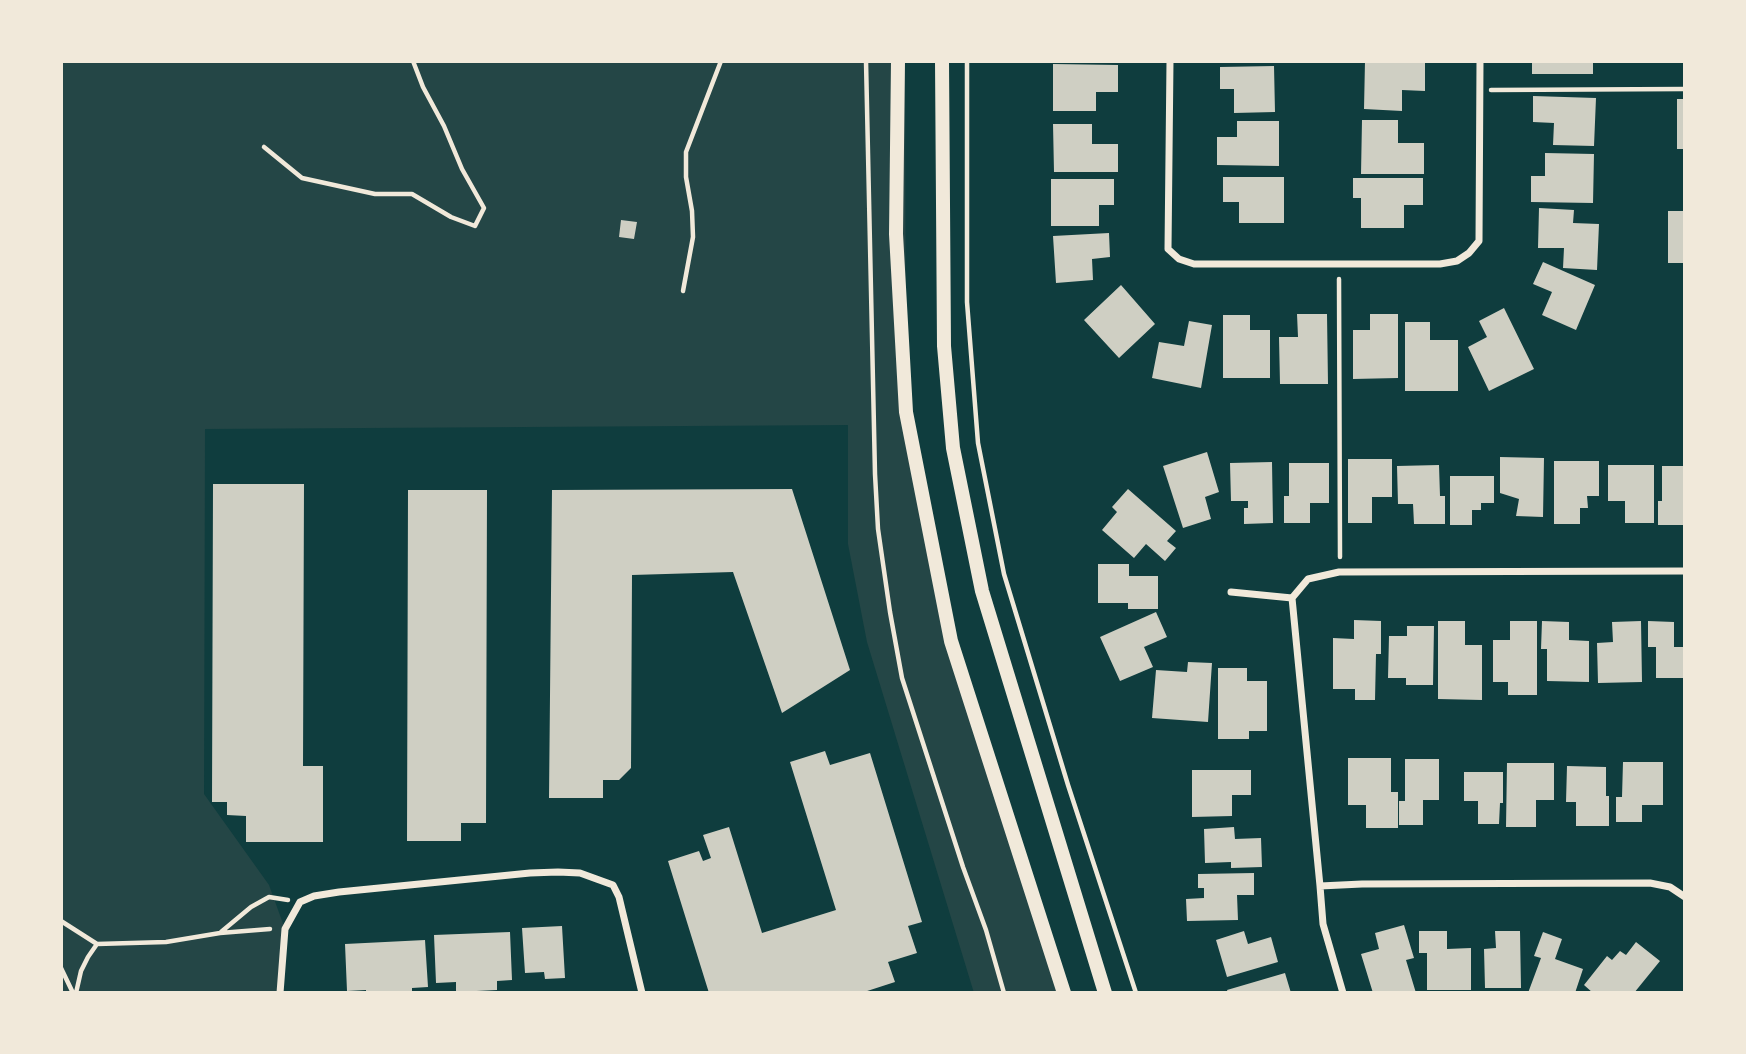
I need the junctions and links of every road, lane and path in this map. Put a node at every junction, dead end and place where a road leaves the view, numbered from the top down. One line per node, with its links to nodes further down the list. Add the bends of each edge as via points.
1 (412, 61): 11 (path, via 484,208 475,226 412,194 376,194 302,178)
2 (721, 61): 13 (path, via 686,152 693,237)
3 (866, 61): 29 (path, via 878,529 902,678)
4 (898, 61): 30 (main road, via 896,234 906,412 950,642)
5 (942, 61): 31 (main road, via 944,346 953,448 982,591)
6 (967, 61): 32 (path, via 967,302 978,443 1004,574)
7 (1170, 61): 8 (street, via 1168,249 1194,264 1440,264 1469,253 1479,241)
8 (1480, 61)
9 (1685, 89): 10 (path)
10 (1499, 90)
11 (264, 148)
12 (1339, 283): 15 (path)
13 (682, 291)
14 (1685, 571): 15 (street)
15 (1339, 572): 17 (street, via 1308,579)
16 (1231, 592): 17 (street)
17 (1292, 597): 18 (street)
18 (1320, 886): 20 (street, via 1650,883 1670,887); 33 (street, via 1323,924)
19 (270, 897): 23 (path)
20 (1685, 897)
21 (61, 921): 24 (path)
22 (265, 929): 23 (path)
23 (220, 933): 24 (path, via 166,942)
24 (97, 944): 26 (path)
25 (61, 968): 26 (path)
26 (74, 993)
27 (279, 993): 28 (street, via 285,929 300,902 339,892 558,872 580,873 613,885)
28 (642, 993)
29 (1004, 993)
30 (1064, 993)
31 (1105, 993)
32 (1136, 993)
33 (1343, 993)

